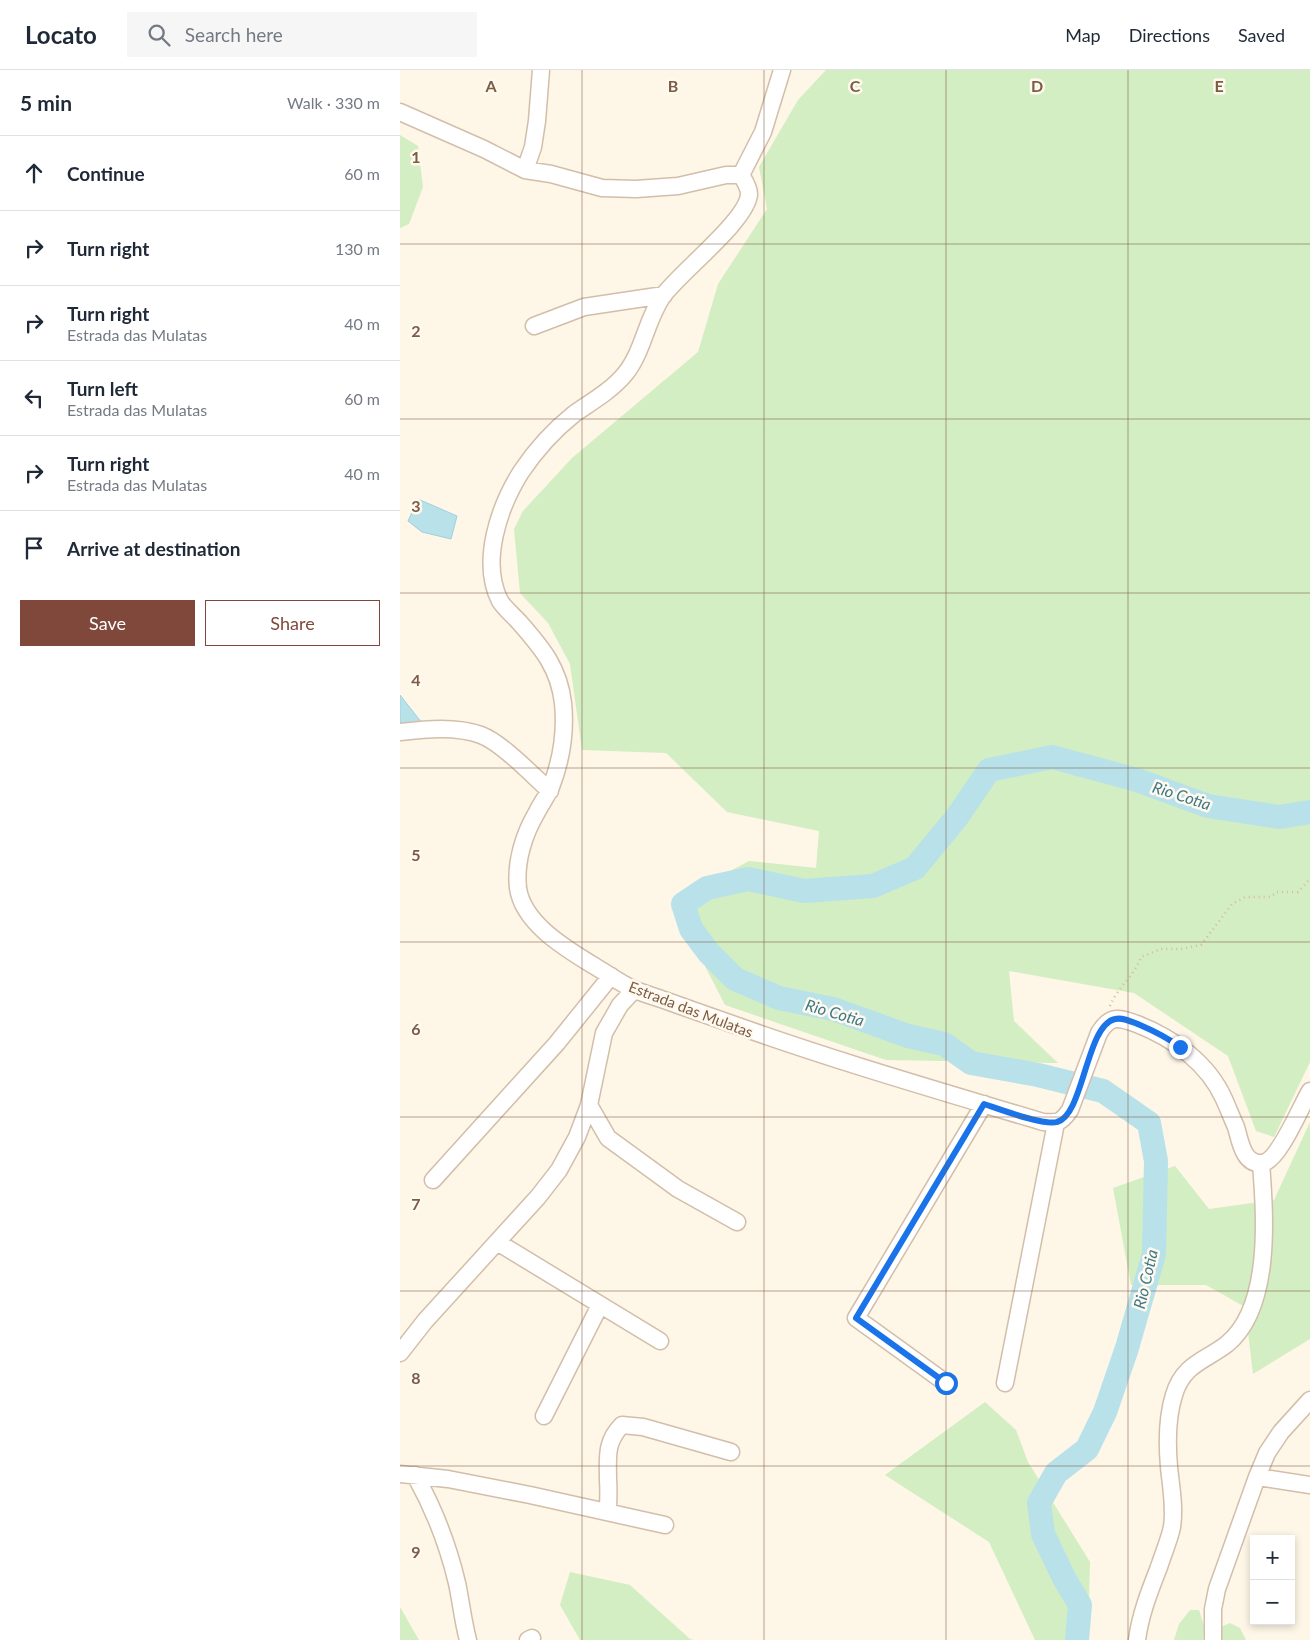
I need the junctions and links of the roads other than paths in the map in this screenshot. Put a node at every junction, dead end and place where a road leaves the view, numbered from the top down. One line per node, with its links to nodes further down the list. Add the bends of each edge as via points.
1 (541, 70): 4 (street, via 534,147)
2 (782, 70): 5 (street, via 763,132)
3 (400, 112): 4 (street)
4 (525, 170): 5 (street, via 602,188 636,189 678,186)
5 (740, 175): 6 (street, Estrada das Mulatas, via 747,183 749,195 744,208)
6 (664, 295): 7 (street, via 584,307); 9 (street, Estrada das Mulatas, via 626,373 570,418 534,455 519,475 495,530 493,577 501,603 550,660 558,676 564,719 563,741)
7 (534, 326)
8 (400, 732): 9 (street, via 438,729 481,735 520,763)
9 (550, 791): 10 (street, Estrada das Mulatas, via 526,834 521,852 518,887 522,902 559,944)
10 (611, 976): 11 (street, Estrada das Mulatas); 17 (street, via 556,1043)
11 (634, 990): 13 (street, Estrada das Mulatas, via 771,1038); 14 (street, via 620,1005 604,1033)
12 (1310, 1091): 16 (street, via 1277,1153 1267,1162)
13 (984, 1104): 15 (street, Estrada das Mulatas); 23 (street, via 856,1318)
14 (589, 1105): 18 (street, via 608,1138 678,1189); 19 (street, via 577,1137 559,1170)
15 (1056, 1123): 16 (street, via 1063,1120 1070,1110 1099,1033 1105,1024 1123,1019 1172,1041 1204,1068 1223,1097 1243,1152 1252,1161); 24 (street)
16 (1260, 1163): 34 (street, via 1262,1258 1258,1288 1252,1309 1239,1332 1227,1344 1192,1365 1180,1380 1174,1395 1168,1444 1172,1528)
17 (433, 1180)
18 (737, 1222)
19 (497, 1242): 20 (street); 22 (street)
20 (600, 1304): 21 (street); 26 (street)
21 (660, 1341)
22 (400, 1353)
23 (946, 1383)
24 (1005, 1383)
25 (1310, 1400): 29 (street, via 1281,1432)
26 (544, 1416)
27 (731, 1452): 31 (street, via 644,1427 622,1425 609,1444)
28 (408, 1475): 31 (street, via 448,1479); 33 (street, via 430,1504 450,1556)
29 (1257, 1477): 30 (street); 35 (street, via 1217,1589)
30 (1310, 1485)
31 (608, 1512): 32 (street)
32 (665, 1525)
33 (468, 1640)
34 (1137, 1640)
35 (1213, 1640)

